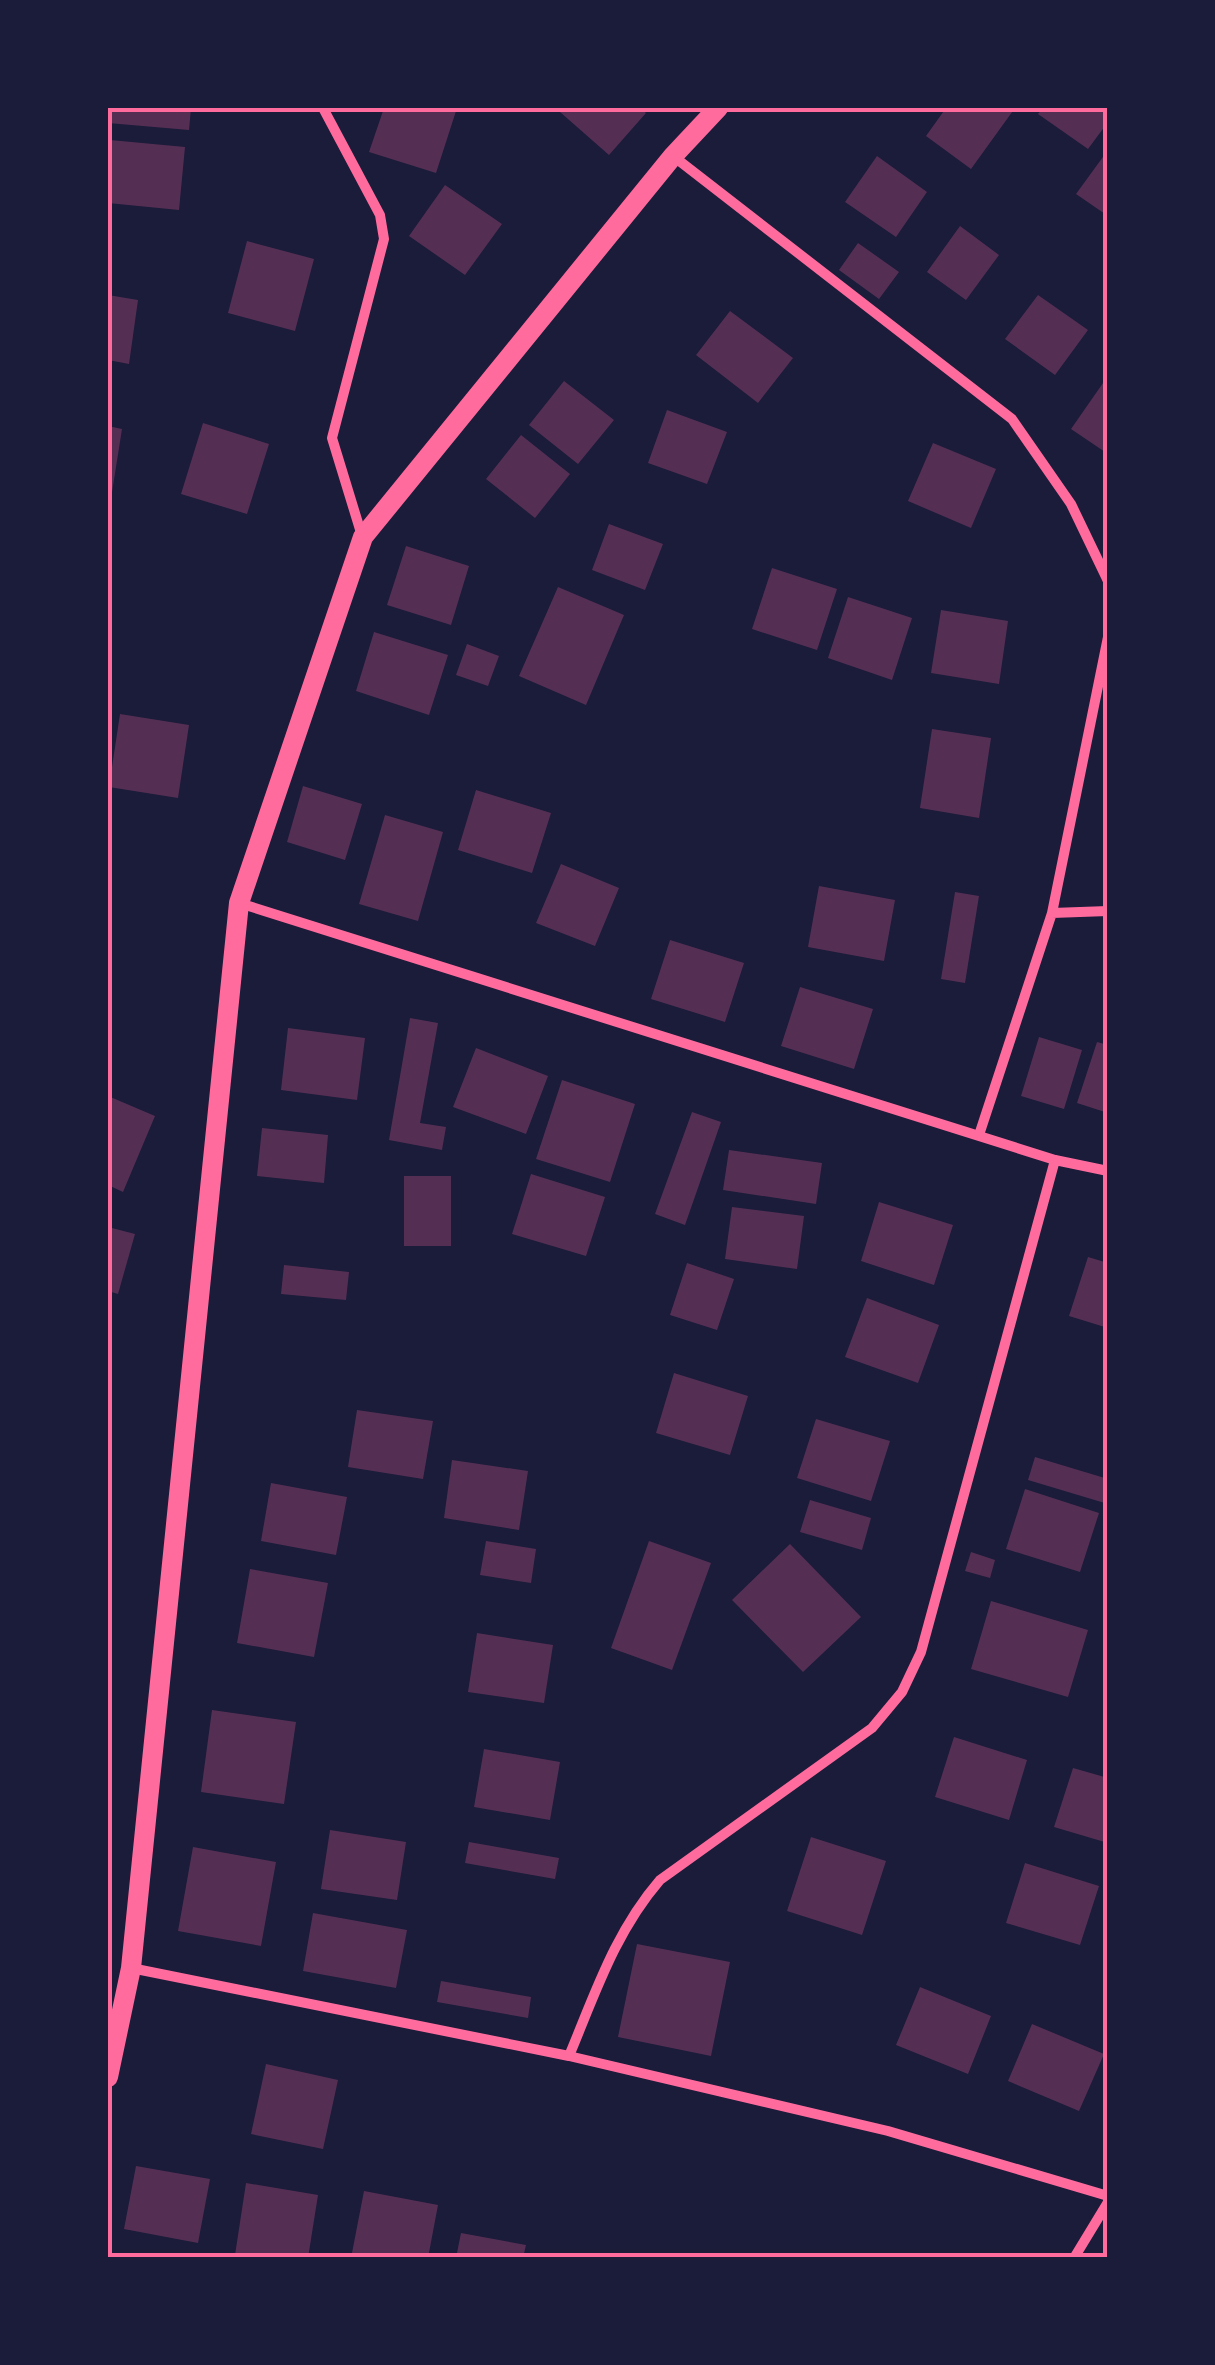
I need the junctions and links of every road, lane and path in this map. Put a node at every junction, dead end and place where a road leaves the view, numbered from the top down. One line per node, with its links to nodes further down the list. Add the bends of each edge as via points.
1 (324, 108): 4 (street, via 380,215 384,240 332,438)
2 (718, 108): 3 (main road)
3 (673, 156): 4 (main road); 5 (street, via 1012,419 1071,504)
4 (363, 536): 7 (main road)
5 (1108, 581)
6 (1108, 638): 9 (street)
7 (239, 903): 10 (street); 13 (main road)
8 (1108, 911): 9 (street)
9 (1052, 913): 10 (street)
10 (979, 1135): 11 (street)
11 (1056, 1160): 12 (street); 14 (street, via 921,1652 902,1692 872,1728 660,1880 620,1935)
12 (1108, 1171)
13 (132, 1968): 14 (street); 15 (main road)
14 (569, 2056): 16 (street, via 888,2131)
15 (108, 2077)
16 (1108, 2199): 17 (street)
17 (1074, 2258)

